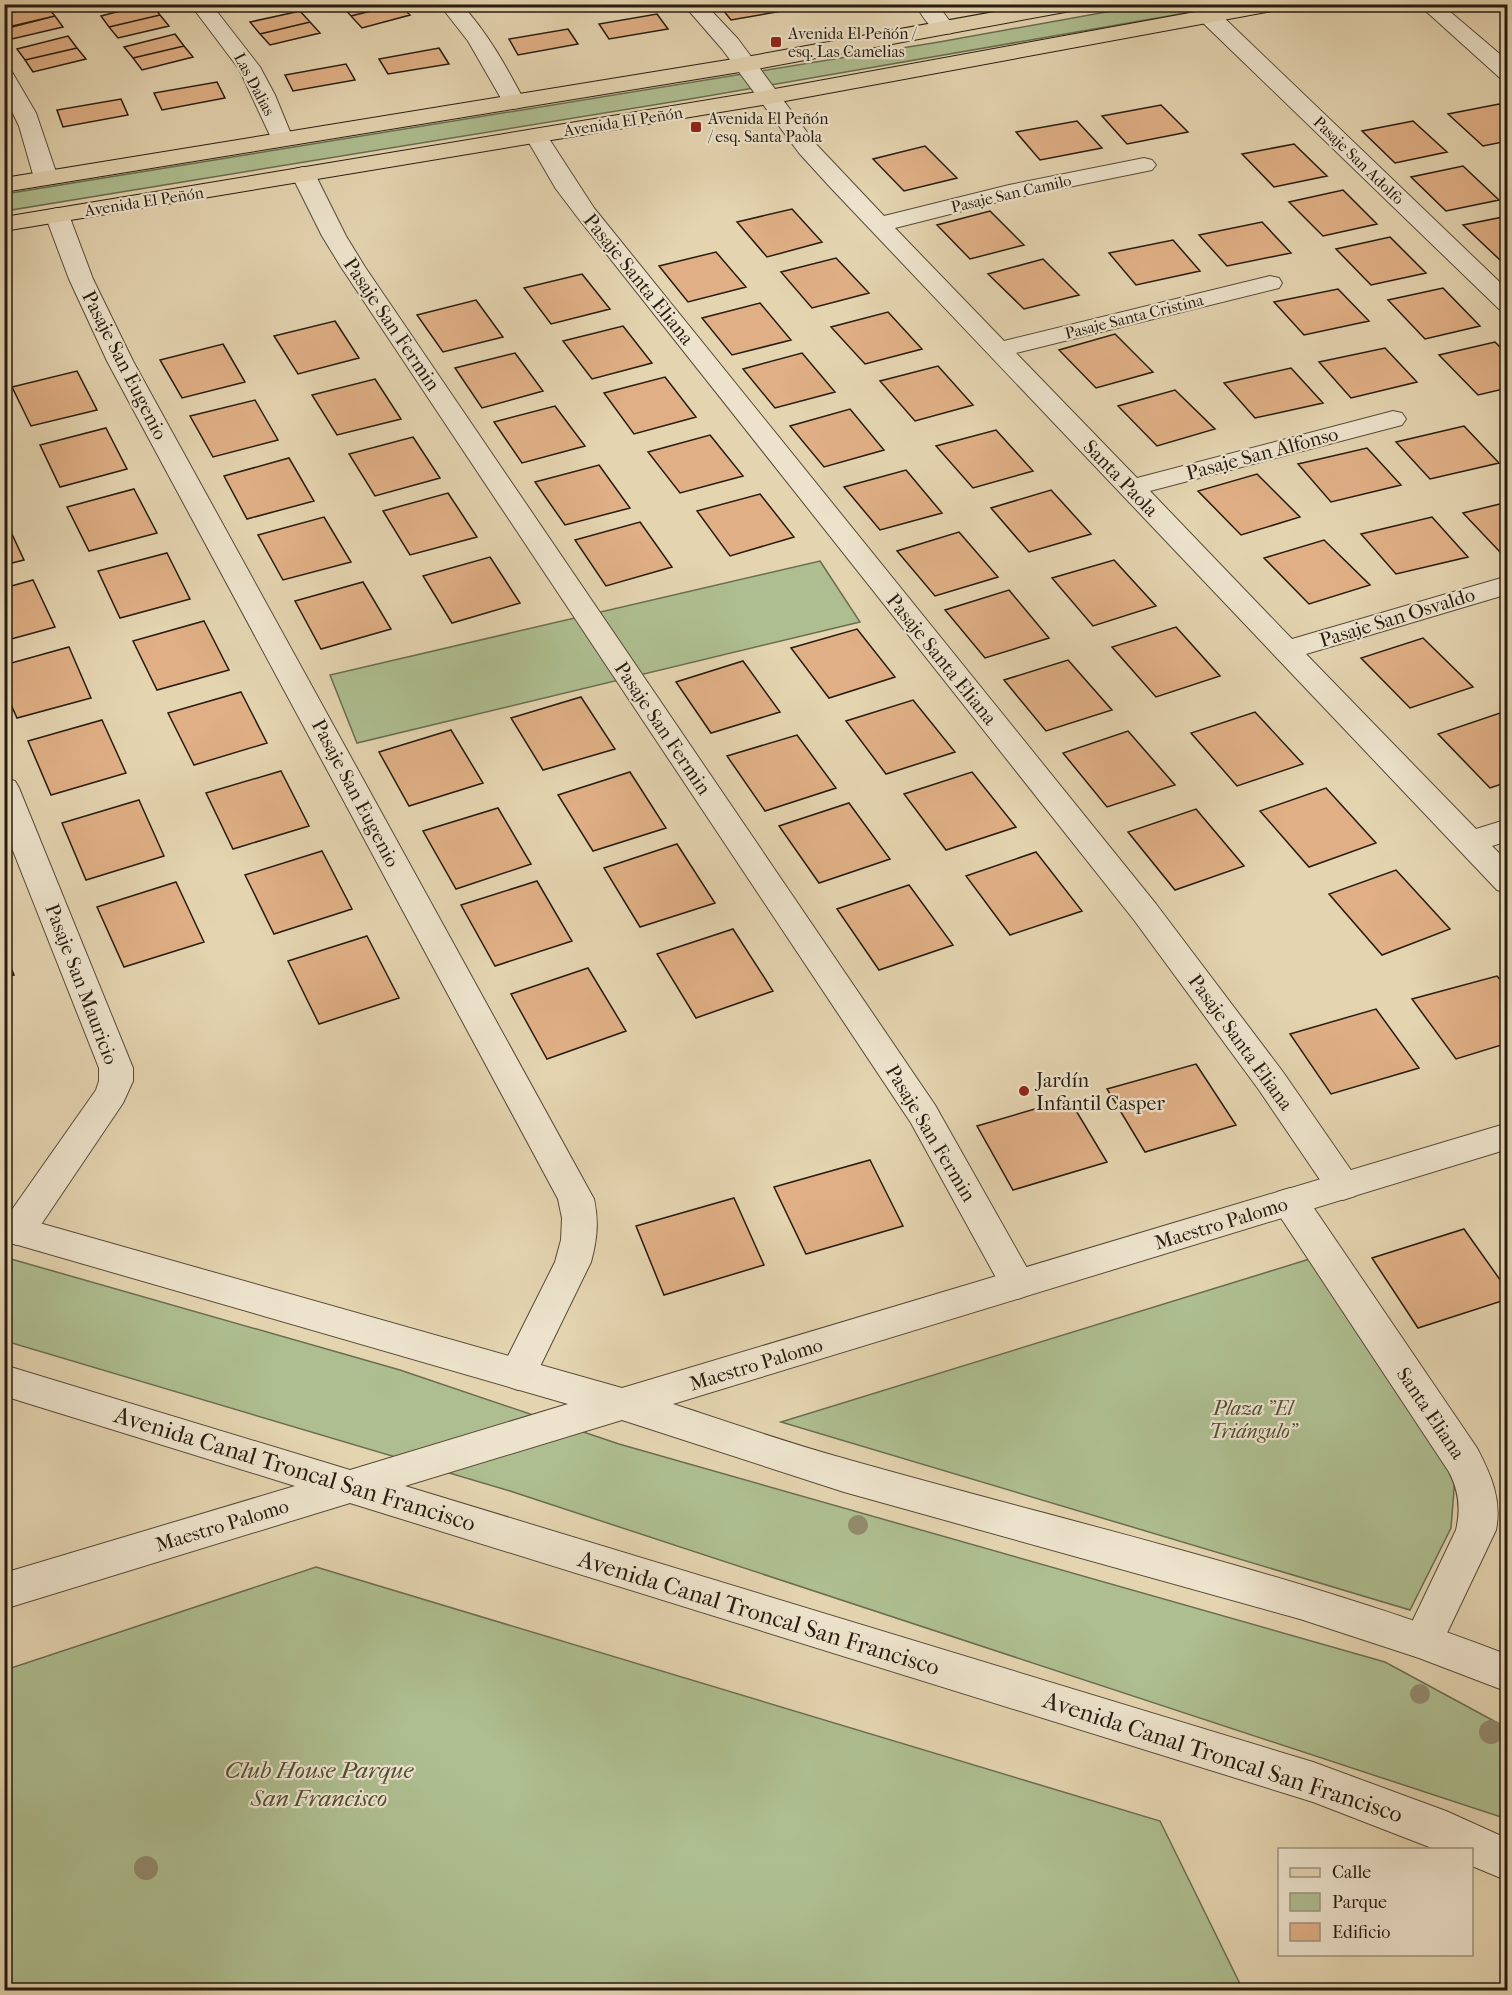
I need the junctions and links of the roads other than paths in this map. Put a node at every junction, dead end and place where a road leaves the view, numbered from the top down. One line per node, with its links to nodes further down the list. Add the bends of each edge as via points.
1 (200, 4): 16 (street, Las Dalias, via 249,67)
2 (449, 4): 14 (street, via 476,32)
3 (693, 4): 10 (street, Santa Paola)
4 (925, 4): 9 (street)
5 (1076, 4): 9 (main road, Avenida El Peñón)
6 (1277, 4): 8 (main road, Avenida El Peñón)
7 (1428, 4): 11 (street)
8 (1210, 17): 13 (main road, Avenida El Peñón); 25 (street, Pasaje San Adolfo)
9 (944, 28): 10 (main road, Avenida El Peñón)
10 (746, 64): 13 (street, Santa Paola); 14 (main road, Avenida El Peñón)
11 (1508, 73)
12 (4, 78): 19 (street, via 30,123)
13 (769, 97): 15 (main road, Avenida El Peñón); 23 (street, Santa Paola, via 807,148)
14 (514, 102): 16 (main road, Avenida El Peñón)
15 (536, 136): 18 (main road, Avenida El Peñón); 36 (street, Pasaje Santa Eliana, via 586,213 1152,921)
16 (282, 139): 19 (main road, Avenida El Peñón)
17 (1144, 165): 23 (street, Pasaje San Camilo, via 1009,192)
18 (303, 174): 21 (main road, Avenida El Peñón); 39 (street, Pasaje San Fermin, via 353,267 923,1114)
19 (46, 178): 20 (main road, Avenida El Peñón)
20 (4, 185)
21 (57, 215): 22 (main road, Avenida El Peñón); 40 (street, Pasaje San Eugenio, via 81,279 120,361 576,1199 579,1240 573,1262)
22 (4, 224)
23 (879, 225): 26 (street, Santa Paola)
24 (1270, 283): 26 (street, Pasaje Santa Cristina)
25 (1508, 304)
26 (998, 350): 28 (street, Santa Paola)
27 (1393, 419): 28 (street, Pasaje San Alfonso)
28 (1131, 488): 30 (street, Santa Paola)
29 (1508, 585): 30 (street, Pasaje San Osvaldo)
30 (1286, 651): 33 (street, Santa Paola)
31 (4, 788): 38 (street, Pasaje San Mauricio, via 116,1068 116,1081 104,1106)
32 (1508, 830): 33 (street)
33 (1470, 843): 34 (street, Santa Paola)
34 (1508, 882)
35 (1508, 1136): 36 (street, Maestro Palomo)
36 (1343, 1186): 37 (street, Maestro Palomo)
37 (1290, 1202): 39 (street, Maestro Palomo); 45 (street, Santa Eliana, via 1463,1460 1480,1501 1476,1530)
38 (11, 1229): 40 (street)
39 (1018, 1284): 42 (street, Maestro Palomo)
40 (518, 1374): 42 (street)
41 (4, 1380): 43 (street, Avenida Canal Troncal San Francisco)
42 (622, 1404): 43 (street, Maestro Palomo); 45 (street, via 844,1475 1300,1601)
43 (352, 1486): 44 (street, Maestro Palomo); 47 (street, Avenida Canal Troncal San Francisco, via 1313,1782 1431,1825)
44 (4, 1591)
45 (1423, 1641): 46 (street)
46 (1508, 1674)
47 (1508, 1861)

